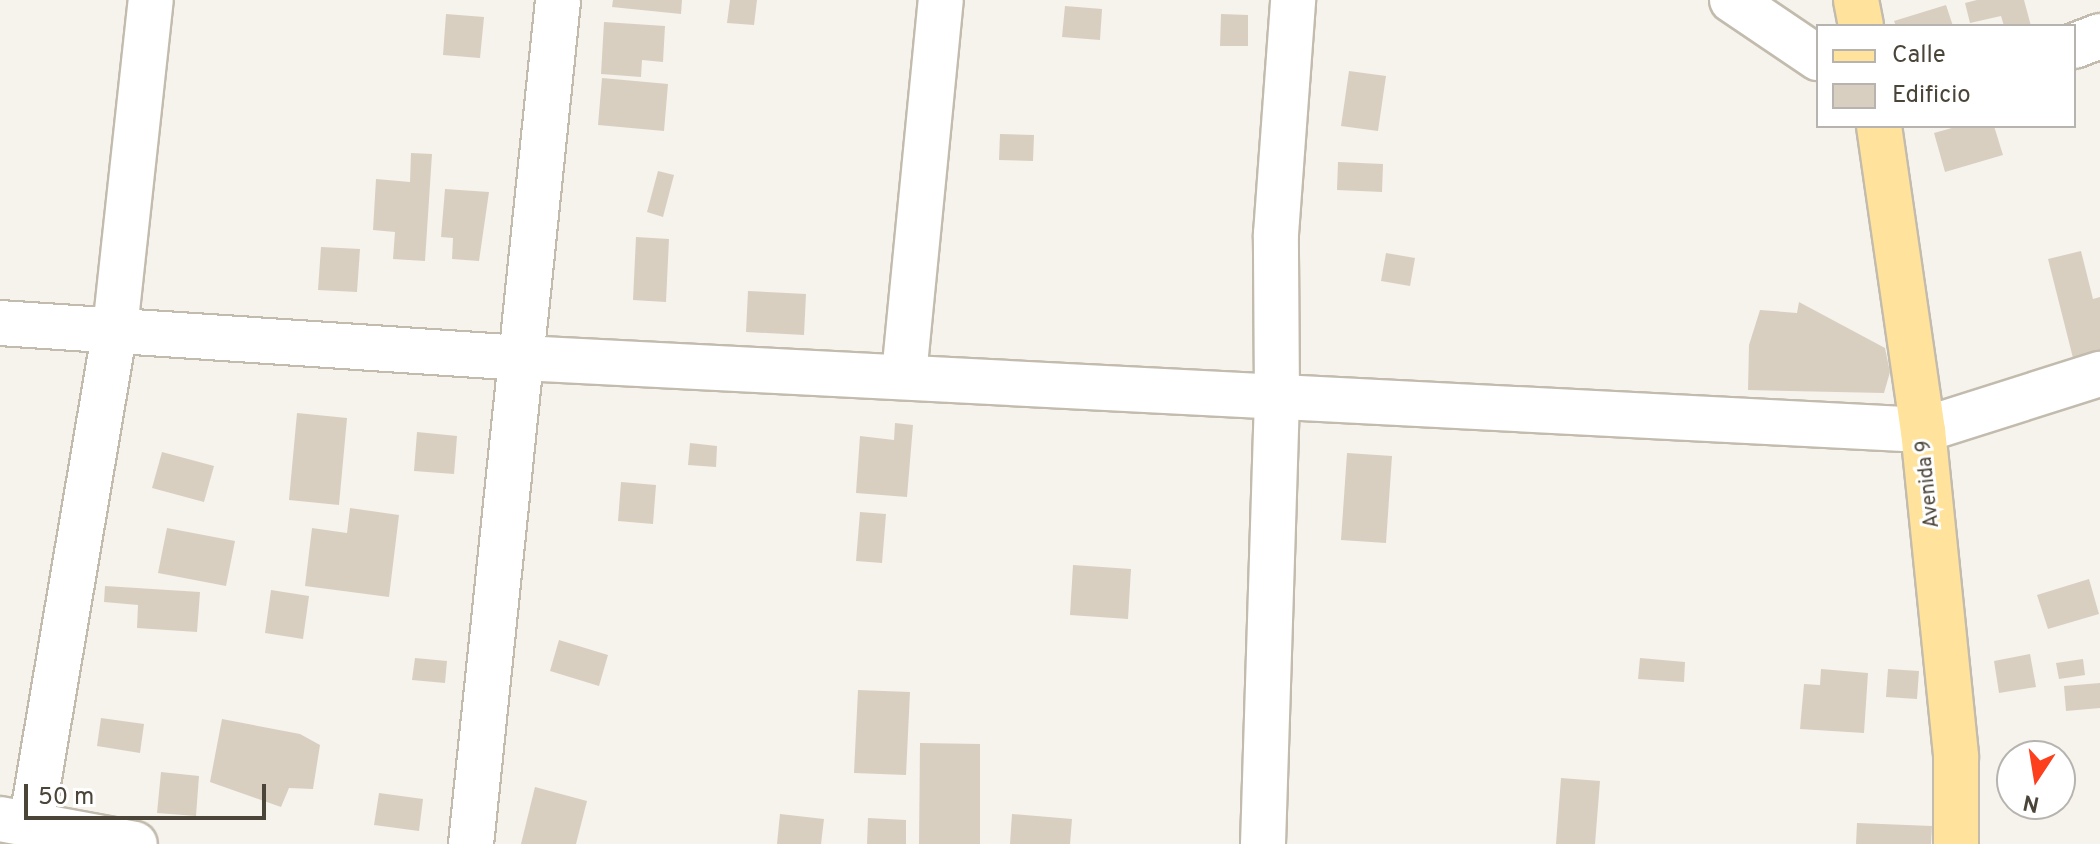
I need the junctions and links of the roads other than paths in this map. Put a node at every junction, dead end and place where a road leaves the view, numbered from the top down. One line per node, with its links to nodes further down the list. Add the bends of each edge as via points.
1 (151, 0): 13 (street)
2 (558, 0): 14 (street)
3 (941, 0): 16 (street)
4 (1293, 0): 17 (street, via 1276,234)
5 (1732, 0): 10 (street)
6 (1856, 0): 7 (main road)
7 (1861, 24)
8 (2100, 36): 9 (street)
9 (2076, 45)
10 (1816, 57)
11 (1879, 128): 18 (main road, Avenida 9)
12 (0, 323): 13 (street)
13 (115, 329): 14 (street); 19 (street)
14 (522, 358): 16 (street); 21 (street)
15 (2100, 374): 18 (street)
16 (904, 375): 17 (street)
17 (1277, 397): 18 (street); 22 (street)
18 (1923, 430): 23 (main road, Avenida 9, via 1956,757)
19 (11, 828): 20 (street)
20 (135, 844)
21 (471, 844)
22 (1263, 844)
23 (1956, 844)

